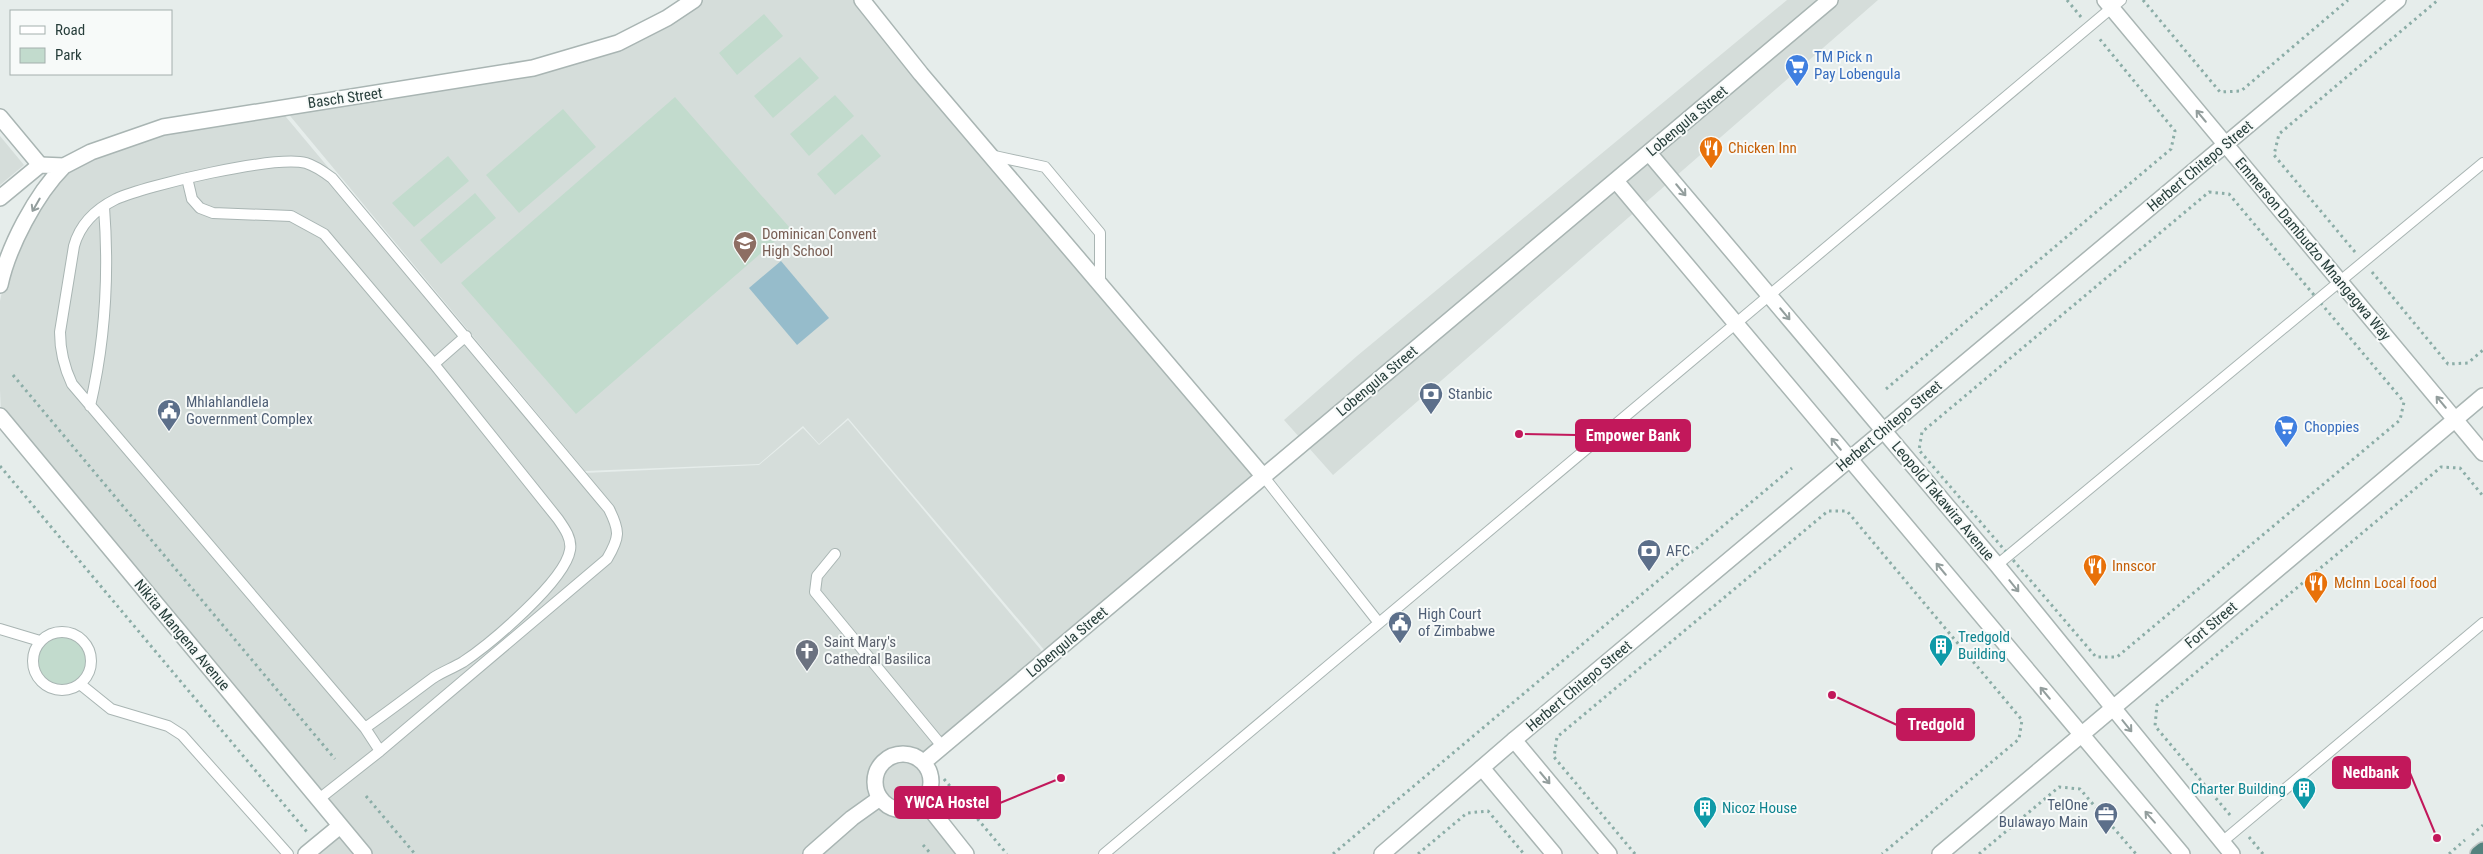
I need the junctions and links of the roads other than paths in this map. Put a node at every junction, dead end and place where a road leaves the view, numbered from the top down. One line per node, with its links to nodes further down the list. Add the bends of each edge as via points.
1 (694, 0): 12 (street, Basch Street, via 618,43 533,68 163,127 91,152)
2 (862, 0): 9 (street)
3 (1830, 0): 8 (street, Lobengula Street)
4 (2398, 0): 7 (street, Herbert Chitepo Street)
5 (2112, 3): 7 (street, Emmerson Dambudzo Mnangagwa Way, one-way to 5); 20 (lane, via 2089,26)
6 (0, 117): 11 (street)
7 (2225, 144): 17 (street, Emmerson Dambudzo Mnangagwa Way); 28 (street, Herbert Chitepo Street)
8 (1649, 153): 14 (street, Lobengula Street); 20 (street, Leopold Takawira Avenue, one-way to 20)
9 (990, 155): 18 (street); 18 (lane, via 1045,167 1100,233)
10 (2483, 163): 17 (lane)
11 (40, 165): 12 (street, Basch Street); 15 (street)
12 (64, 166): 19 (street, one-way to 19, via 50,180 20,234 4,266)
13 (187, 178): 16 (lane, via 136,191); 22 (lane, via 283,161 317,168 332,178); 23 (lane, via 192,200 206,211 291,216 324,234)
14 (1616, 181): 21 (street); 31 (street, Lobengula Street)
15 (0, 198)
16 (104, 207): 25 (lane, via 102,338); 25 (lane, via 87,220 78,233 60,332 65,370)
17 (2340, 281): 27 (street, Emmerson Dambudzo Mnangagwa Way, one-way to 17); 33 (lane)
18 (1100, 284): 31 (street)
19 (0, 285)
20 (1769, 295): 21 (lane); 28 (street, Leopold Takawira Avenue, one-way to 28)
21 (1735, 324): 30 (street, one-way to 21); 34 (lane)
22 (466, 336): 23 (lane); 44 (lane, via 609,509 618,529 616,545 607,559)
23 (434, 364): 40 (lane, via 558,519 568,533 571,549 558,576 504,629 462,662 435,677)
24 (2483, 396): 27 (street, Fort Street)
25 (90, 406): 40 (lane)
26 (0, 416): 48 (street, Nikita Mangena Avenue)
27 (2455, 419): 29 (street, Emmerson Dambudzo Mnangagwa Way); 39 (street, Fort Street)
28 (1884, 431): 30 (street, Herbert Chitepo Street); 33 (street, Leopold Takawira Avenue)
29 (2483, 453)
30 (1849, 460): 41 (street, one-way to 30); 42 (street, Herbert Chitepo Street)
31 (1264, 477): 34 (lane); 43 (street, Lobengula Street)
32 (835, 554): 43 (lane, via 817,576 816,592)
33 (1997, 565): 39 (street, Leopold Takawira Avenue, one-way to 39)
34 (1379, 623): 58 (lane)
35 (2483, 623): 51 (lane)
36 (0, 629): 37 (lane)
37 (40, 641): 38 (lane, via 33,659 38,677 44,684 62,690); 38 (lane, via 48,635 67,632 83,641 91,658 87,677)
38 (80, 684): 54 (lane, via 111,709 168,726 182,735)
39 (2113, 708): 41 (street, Fort Street); 51 (street, Leopold Takawira Avenue, one-way to 51)
40 (365, 728): 44 (lane)
41 (2080, 735): 62 (street, Fort Street); 63 (street, one-way to 41)
42 (1514, 740): 46 (street, Herbert Chitepo Street); 61 (street, one-way to 61)
43 (942, 746): 45 (street, Lobengula Street)
44 (380, 751): 48 (lane)
45 (924, 762): 47 (street, via 914,755 901,753 880,764 875,775 875,787); 49 (street, via 932,782)
46 (1482, 768): 59 (street, Herbert Chitepo Street); 60 (street)
47 (880, 798): 49 (street, via 901,810); 56 (street)
48 (319, 799): 50 (street, Nikita Mangena Avenue)
49 (924, 802): 57 (street)
50 (340, 826): 52 (street); 55 (street, Nikita Mangena Avenue)
51 (2222, 842): 64 (street, Leopold Takawira Avenue)
52 (312, 849)
53 (2483, 850): 65 (highway)
54 (288, 854)
55 (364, 854)
56 (811, 854)
57 (966, 854)
58 (1104, 854)
59 (1382, 854)
60 (1554, 854)
61 (1609, 854)
62 (1940, 854)
63 (2182, 854)
64 (2232, 854)
65 (2478, 854)

